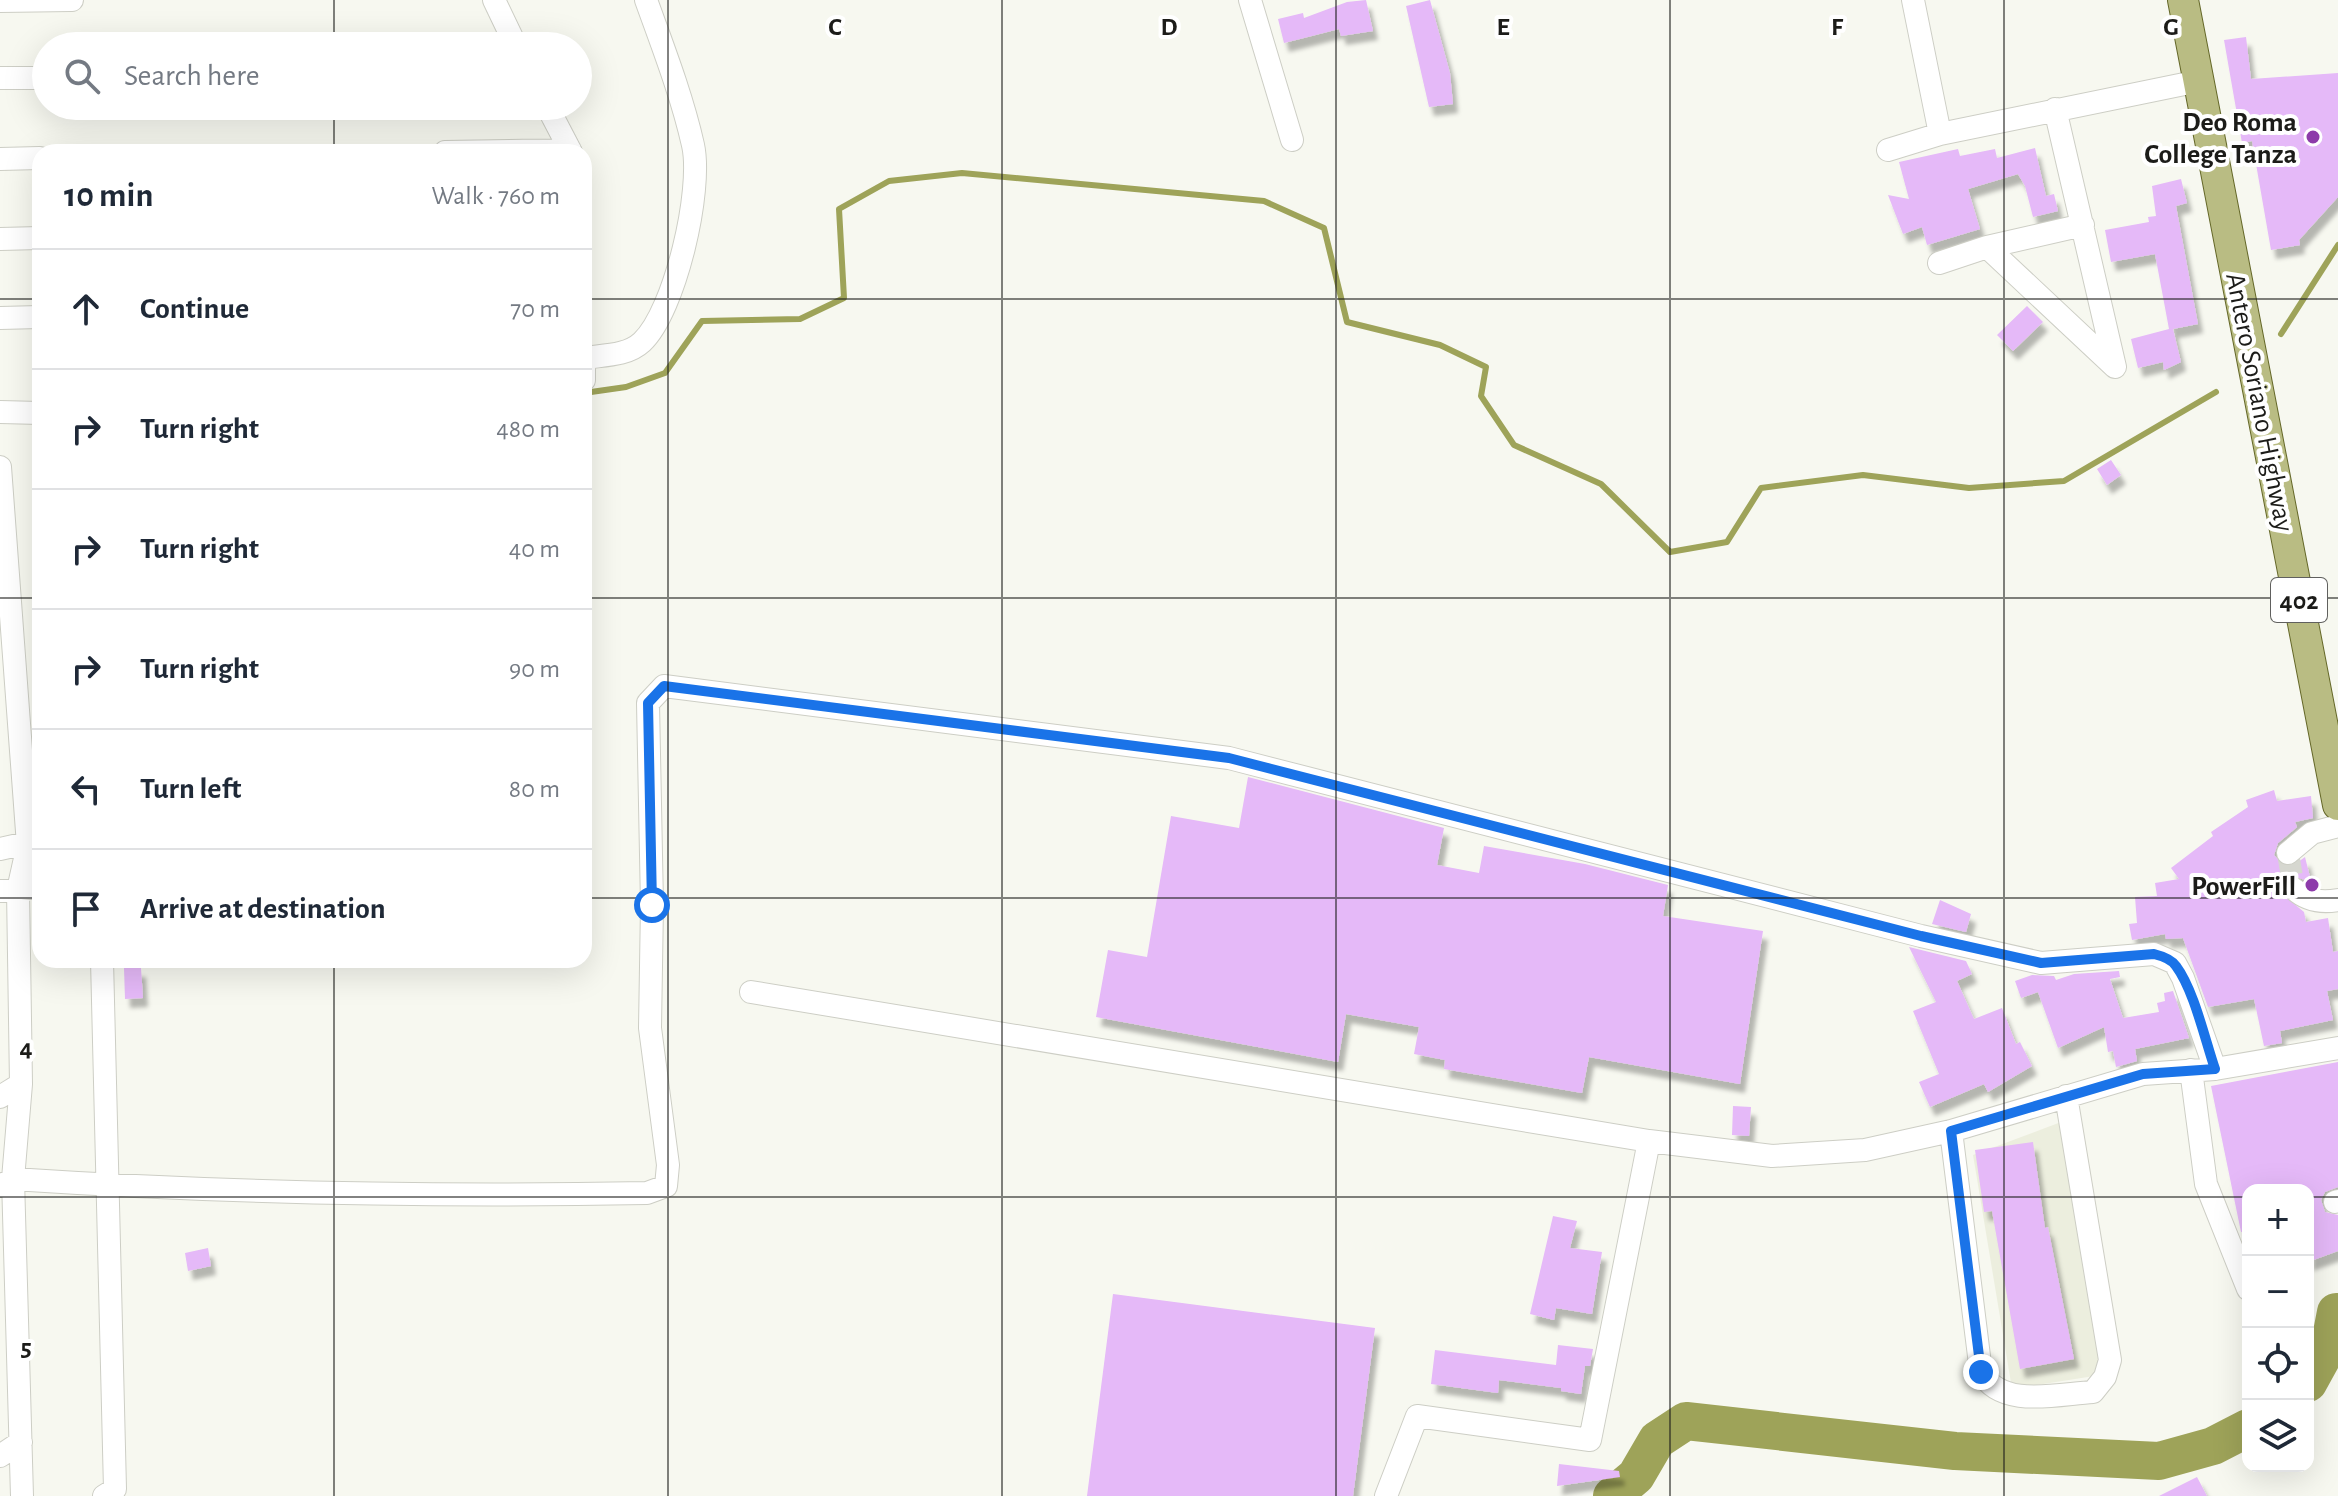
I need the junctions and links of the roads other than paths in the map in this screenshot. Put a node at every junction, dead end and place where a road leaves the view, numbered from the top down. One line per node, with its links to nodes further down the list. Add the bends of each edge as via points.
1 (72, 0): 7 (street)
2 (494, 0): 8 (street)
3 (646, 0): 27 (street, via 694,148 694,204 673,286 650,332 628,352)
4 (1250, 0): 15 (street)
5 (1913, 0): 14 (street)
6 (2183, 0): 11 (main road, Antero Soriano Highway / 402)
7 (0, 1)
8 (509, 32)
9 (0, 78): 10 (street)
10 (32, 78)
11 (2199, 81): 12 (street); 31 (main road, Antero Soriano Highway / 402)
12 (2055, 109): 14 (street); 20 (street)
13 (554, 120): 16 (street)
14 (1940, 134): 17 (street)
15 (1292, 140)
16 (567, 144)
17 (1888, 150)
18 (32, 158): 19 (street)
19 (0, 159)
20 (2083, 225): 23 (street); 23 (street, via 2115,367)
21 (32, 238): 22 (street)
22 (0, 239)
23 (1987, 247): 24 (street)
24 (1939, 263)
25 (32, 317): 26 (street)
26 (0, 318)
27 (592, 359)
28 (0, 412): 29 (street)
29 (32, 413)
30 (0, 467): 32 (street)
31 (2338, 805)
32 (32, 820)
33 (2338, 826): 37 (street, via 2312,833)
34 (32, 842): 36 (street)
35 (32, 848): 39 (street)
36 (0, 849)
37 (2288, 853)
38 (2294, 889): 40 (street, via 2323,903)
39 (19, 890): 42 (street)
40 (2338, 900)
41 (102, 968): 54 (street)
42 (20, 988): 44 (street); 48 (street)
43 (751, 992): 52 (street)
44 (0, 1000)
45 (2338, 1048): 46 (street)
46 (2215, 1069): 47 (street); 54 (street, via 2183,978 2175,963 2154,954 2041,963 1229,758 664,686 648,703 650,1028 668,1165 666,1186 647,1193 485,1196)
47 (2191, 1070): 49 (street, via 2143,1074); 56 (street, via 2206,1184)
48 (21, 1084): 50 (street); 53 (street)
49 (2066, 1096): 51 (street); 51 (street, via 2110,1360 2093,1392 2011,1396 1989,1386 1981,1372)
50 (0, 1097)
51 (1951, 1131): 52 (street, via 1865,1150 1772,1156)
52 (1649, 1141): 62 (street, via 1590,1440 1417,1416)
53 (6, 1183): 54 (street); 55 (street)
54 (106, 1185): 60 (street)
55 (7, 1270): 57 (street)
56 (2242, 1274)
57 (9, 1353): 58 (street)
58 (21, 1442): 59 (street); 61 (street)
59 (0, 1456)
60 (113, 1494)
61 (22, 1496)
62 (1386, 1496)

